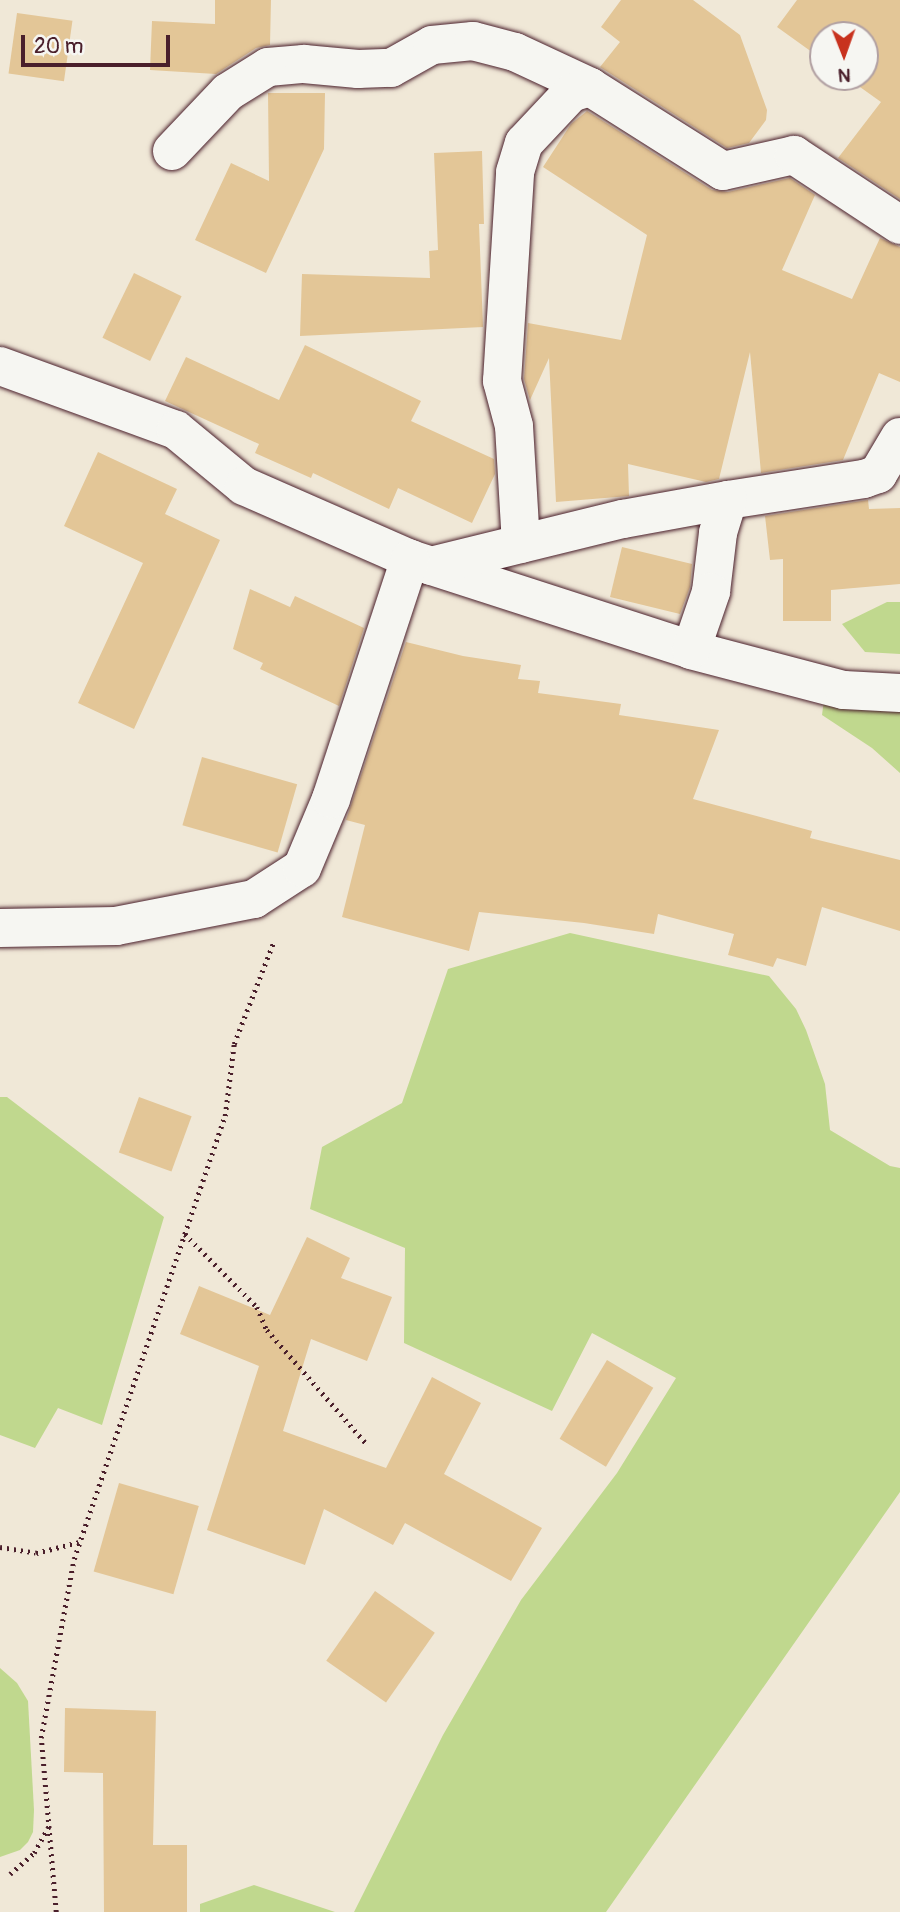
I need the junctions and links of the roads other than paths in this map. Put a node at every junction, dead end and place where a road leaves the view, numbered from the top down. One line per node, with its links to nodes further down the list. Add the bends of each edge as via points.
1 (590, 87): 2 (street, via 515,52 473,41 432,45 391,68 268,67 228,92); 3 (street, via 723,171 794,155); 7 (street, via 570,93 524,143 515,172 502,381 514,426)
2 (172, 151)
3 (900, 225)
4 (17, 372): 8 (street, via 176,430 253,491)
5 (900, 437): 6 (street, via 878,474)
6 (728, 500): 7 (street); 9 (street, via 718,533 711,592)
7 (521, 544): 8 (street)
8 (420, 563): 9 (street); 11 (street, via 302,868 254,899 116,926)
9 (691, 650): 10 (street, via 844,690)
10 (900, 693)
11 (0, 928)

